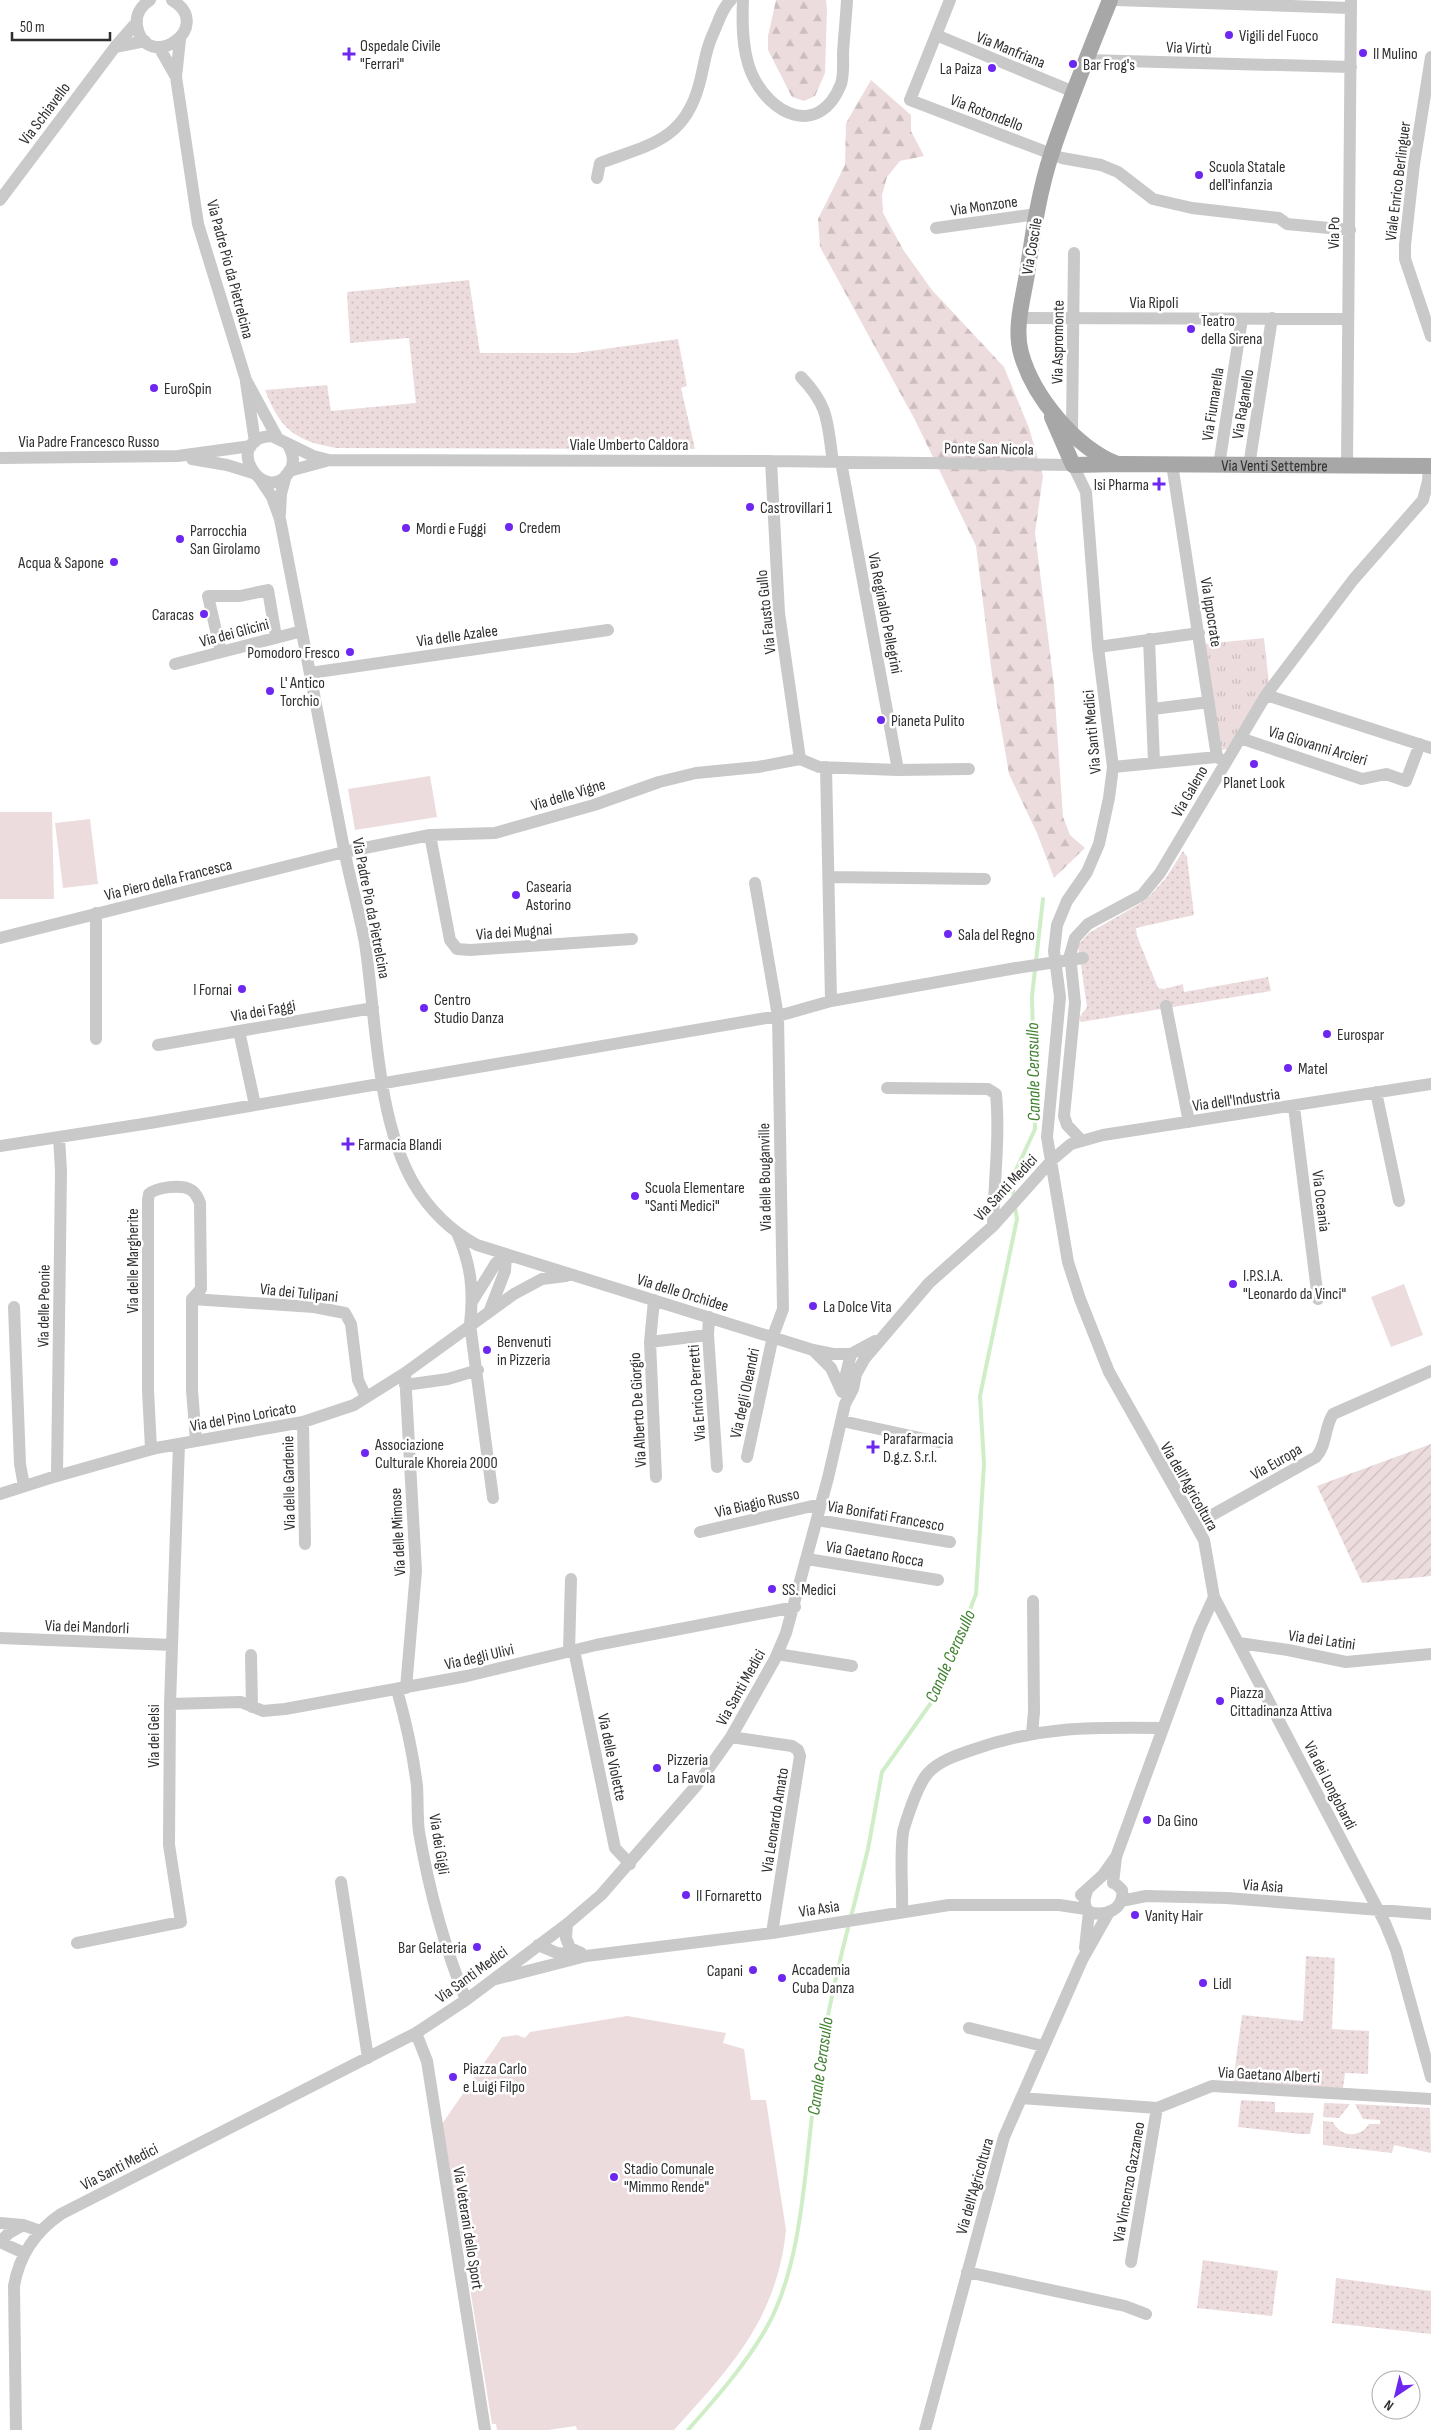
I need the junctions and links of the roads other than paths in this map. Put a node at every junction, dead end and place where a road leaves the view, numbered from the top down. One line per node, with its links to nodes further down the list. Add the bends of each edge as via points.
1 (150, 0): 10 (street, Via Schiavello)
2 (731, 0): 22 (street, via 708,45 693,106 681,124 671,134 641,149 600,163)
3 (743, 0): 4 (street, via 744,41 751,71 774,106 793,116 810,116 824,110 842,81)
4 (847, 0)
5 (950, 0): 11 (street)
6 (1110, 0): 17 (main road, Via Coscile)
7 (1116, 0): 9 (street)
8 (176, 1): 12 (street, via 186,17)
9 (1350, 4): 18 (street, Via Po)
10 (137, 11): 13 (street, via 140,36); 14 (street, Via Schiavello)
11 (936, 35): 20 (street, Via Manfriana); 21 (street, Via Rotondello, via 910,100)
12 (180, 39): 15 (street, via 167,47); 19 (street)
13 (145, 41): 14 (street); 15 (street)
14 (115, 47): 23 (street, Via Schiavello)
15 (159, 47): 19 (street)
16 (1431, 57): 33 (street, Viale Enrico Berlinguer, via 1414,164 1405,259)
17 (1086, 60): 18 (street, Via Virtù); 20 (main road, Via Coscile)
18 (1351, 67): 26 (street, Via Po)
19 (176, 77): 35 (street, Via Padre Pio da Pietrelcina, via 198,224)
20 (1074, 92): 21 (main road, Via Coscile)
21 (1052, 153): 24 (main road, Via Coscile); 26 (street, Via Rotondello, via 1118,172 1153,199 1192,208 1279,218 1288,224)
22 (597, 178)
23 (0, 200)
24 (1037, 214): 25 (street, Via Monzone); 28 (main road, Via Coscile)
25 (936, 228)
26 (1350, 230): 32 (street, Via Po)
27 (1074, 253): 29 (street, Via Aspromonte)
28 (1019, 318): 29 (street, Via Ripoli); 36 (main road, Via Coscile, via 1021,353)
29 (1073, 318): 31 (street, Via Ripoli); 37 (street, Via Aspromonte)
30 (1272, 318): 31 (street, Via Ripoli); 32 (street, Via Ripoli); 51 (street, Via Raganello)
31 (1242, 319): 50 (street, Via Fiumarella)
32 (1348, 319): 52 (street, Via Po)
33 (1431, 336)
34 (801, 377): 45 (street, Via Reginaldo Pellegrini, via 813,389 826,411)
35 (246, 380): 38 (street, Via Padre Pio da Pietrelcina); 39 (street, Via Padre Pio da Pietrelcina)
36 (1048, 408): 37 (main road, Via Coscile); 49 (main road)
37 (1072, 431): 47 (main road, Via Coscile, via 1088,448)
38 (276, 437): 39 (street, via 267,436); 40 (street)
39 (253, 444): 41 (street, Via Padre Francesco Russo); 55 (street, via 248,460)
40 (288, 444): 43 (street, Viale Umberto Caldora); 54 (street, via 293,458)
41 (178, 456): 42 (street, Via Padre Francesco Russo); 55 (street, Via Padre Francesco Russo, via 228,465)
42 (0, 458)
43 (329, 460): 44 (street, Viale Umberto Caldora); 54 (street, Viale Umberto Caldora)
44 (771, 461): 45 (street, Viale Umberto Caldora); 71 (street, Via Fausto Gullo, via 779,613)
45 (837, 462): 46 (street, Viale Umberto Caldora); 77 (street, Via Reginaldo Pellegrini)
46 (929, 464): 49 (street, Ponte San Nicola)
47 (1118, 464): 48 (main road, Via Venti Settembre); 49 (main road, Via Venti Settembre)
48 (1172, 464): 50 (main road, Via Venti Settembre); 59 (street, Via Ippocrate)
49 (1074, 465): 62 (street, Via Santi Medici, via 1086,492)
50 (1219, 466): 51 (main road, Via Venti Settembre)
51 (1249, 466): 52 (main road, Via Venti Settembre)
52 (1347, 466): 53 (main road, Via Venti Settembre)
53 (1430, 466): 66 (street, Via Galeno, via 1423,500 1353,580)
54 (288, 473): 55 (street, via 274,481); 56 (street, Via Padre Pio da Pietrelcina, via 281,494)
55 (256, 476): 56 (street, Via Padre Pio da Pietrelcina, via 272,498)
56 (280, 519): 57 (street, Via Padre Pio da Pietrelcina)
57 (302, 630): 60 (street, Via dei Glicini); 65 (street, Via Padre Pio da Pietrelcina)
58 (608, 630): 65 (street, Via delle Azalee)
59 (1199, 633): 61 (street); 67 (street, Via Ippocrate)
60 (276, 637): 63 (street, Via dei Glicini); 63 (street, via 268,590 240,596 208,596)
61 (1149, 639): 62 (street); 68 (street)
62 (1098, 647): 75 (street, Via Santi Medici)
63 (221, 652): 64 (street, Via dei Glicini)
64 (175, 664)
65 (310, 673): 79 (street, Via Padre Pio da Pietrelcina)
66 (1266, 695): 69 (street, Via Galeno); 70 (street, Via Giovanni Arcieri)
67 (1209, 702): 68 (street); 72 (street, Via Ippocrate)
68 (1153, 709): 73 (street)
69 (1240, 738): 70 (street, Via Giovanni Arcieri, via 1362,779 1386,774 1406,781); 72 (street, Via Galeno)
70 (1426, 746)
71 (800, 759): 74 (street); 78 (street, Via delle Vigne, via 758,768 696,773 495,833)
72 (1221, 759): 73 (street); 102 (street, Via Galeno, via 1160,873 1142,894 1088,924 1072,945 1070,955 1075,1003 1064,1116 1067,1125)
73 (1154, 762): 75 (street)
74 (826, 767): 77 (street); 80 (street)
75 (1113, 767): 104 (street, Via Santi Medici, via 1099,844 1057,925 1054,951 1060,997 1047,1137)
76 (969, 769): 77 (street)
77 (898, 770)
78 (430, 835): 79 (street, Via delle Vigne); 85 (street, Via dei Mugnai, via 450,940 457,949)
79 (344, 852): 83 (street, Via Piero della Francesca); 89 (street, Via Padre Pio da Pietrelcina, via 364,941)
80 (829, 877): 81 (street); 87 (street)
81 (985, 879)
82 (755, 883): 90 (street, Via delle Bouganville)
83 (96, 914): 84 (street, Via Piero della Francesca); 92 (street)
84 (0, 938)
85 (632, 939)
86 (1083, 958): 87 (street, bridge)
87 (831, 1001): 90 (street)
88 (1166, 1006): 100 (street)
89 (373, 1008): 91 (street, Via dei Faggi); 94 (street, Via Padre Pio da Pietrelcina)
90 (778, 1016): 94 (street); 119 (street, Via delle Bouganville, via 783,1309)
91 (239, 1031): 93 (street, Via dei Faggi); 98 (street)
92 (96, 1038)
93 (158, 1046)
94 (383, 1083): 98 (street); 107 (street, Via Padre Pio da Pietrelcina, via 397,1143 414,1183)
95 (1431, 1084): 97 (street, Via dell'Industria)
96 (887, 1088): 106 (street, via 988,1089 996,1094 998,1120)
97 (1376, 1092): 99 (street, Via dell'Industria); 105 (street)
98 (255, 1105): 101 (street)
99 (1294, 1107): 100 (street, Via dell'Industria); 111 (street, Via Oceania)
100 (1189, 1122): 102 (street, Via dell'Industria)
101 (59, 1137): 103 (street); 139 (street, Via delle Peonie, via 62,1171)
102 (1082, 1141): 104 (street, Via dell'Industria, via 1071,1144)
103 (0, 1146)
104 (1052, 1160): 106 (street, Via Santi Medici); 146 (street, Via dell'Agricoltura, via 1068,1262 1109,1372)
105 (1399, 1201)
106 (993, 1226): 120 (street, Via Santi Medici, via 929,1283)
107 (458, 1235): 108 (street, Via Padre Pio da Pietrelcina); 112 (street, via 472,1275)
108 (506, 1255): 109 (street, Via delle Orchidee); 112 (street, via 496,1263); 115 (street, via 505,1271)
109 (574, 1276): 113 (street, Via delle Orchidee); 115 (street, Via del Pino Loricato, via 542,1279)
110 (192, 1299): 129 (street, Via dei Tulipani, via 314,1307 345,1313 351,1324 358,1380); 133 (street, Via delle Margherite, via 192,1390); 136 (street, Via delle Margherite, via 201,1289 200,1203 188,1188 154,1190 148,1200)
111 (1318, 1299)
112 (473, 1300): 117 (street)
113 (654, 1300): 116 (street, Via delle Orchidee); 121 (street, Via Alberto De Giorgio)
114 (14, 1307): 141 (street, via 20,1464)
115 (490, 1310): 117 (street, Via del Pino Loricato)
116 (709, 1317): 118 (street, Via Enrico Perretti); 119 (street, Via delle Orchidee)
117 (470, 1324): 124 (street); 127 (street, Via del Pino Loricato)
118 (708, 1335): 121 (street); 138 (street, Via Enrico Perretti)
119 (772, 1336): 122 (street, Via delle Orchidee); 137 (street, Via degli Oleandri)
120 (881, 1337): 123 (street, Via Santi Medici); 126 (street, Via Santi Medici)
121 (650, 1342): 140 (street, Via Alberto De Giorgio)
122 (813, 1350): 123 (street, Via delle Orchidee); 128 (street, Via Santi Medici, via 831,1368)
123 (851, 1354): 126 (street); 128 (street, Via Santi Medici)
124 (478, 1370): 127 (street, via 448,1379); 143 (street)
125 (1431, 1371): 146 (street, Via Europa, via 1333,1414 1322,1449 1316,1457)
126 (856, 1374): 130 (street, Via Santi Medici, via 854,1389)
127 (405, 1379): 129 (street, Via del Pino Loricato); 164 (street, Via delle Mimose, via 416,1571)
128 (842, 1390): 130 (street, Via Santi Medici)
129 (366, 1397): 132 (street, Via del Pino Loricato, via 354,1405)
130 (845, 1404): 131 (street, Via Santi Medici)
131 (842, 1421): 134 (street); 144 (street, Via Santi Medici)
132 (303, 1422): 133 (street, Via del Pino Loricato); 149 (street, Via delle Gardenie)
133 (196, 1441): 135 (street, Via del Pino Loricato)
134 (939, 1442)
135 (178, 1444): 136 (street, Via del Pino Loricato); 158 (street, Via dei Gelsi)
136 (151, 1449): 139 (street, Via del Pino Loricato)
137 (748, 1457)
138 (717, 1467)
139 (58, 1475): 141 (street, Via del Pino Loricato)
140 (656, 1477)
141 (24, 1486): 142 (street, Via del Pino Loricato)
142 (0, 1494)
143 (493, 1498)
144 (821, 1504): 145 (street, Via Santi Medici); 147 (street, Via Biagio Russo)
145 (817, 1520): 148 (street, Via Bonifati Francesco); 150 (street, Via Santi Medici)
146 (1196, 1524): 153 (street, Via dell'Agricoltura, via 1204,1540)
147 (700, 1532)
148 (950, 1542)
149 (306, 1544)
150 (807, 1559): 152 (street, Via Gaetano Rocca); 155 (street, Via Santi Medici)
151 (571, 1579): 159 (street, Via delle Violette)
152 (938, 1580)
153 (1214, 1597): 157 (street, Via dei Longobardi); 167 (street)
154 (1033, 1601): 168 (street)
155 (794, 1607): 159 (street, Via degli Ulivi); 160 (street, Via Santi Medici)
156 (0, 1638): 158 (street, Via dei Mandorli)
157 (1239, 1643): 161 (street, Via dei Latini, via 1346,1662); 178 (street, Via dei Longobardi)
158 (172, 1645): 165 (street, Via dei Gelsi)
159 (572, 1651): 164 (street, Via degli Ulivi); 171 (street, Via delle Violette, via 615,1848)
160 (777, 1654): 163 (street); 169 (street, Via Santi Medici)
161 (1431, 1654)
162 (251, 1655): 166 (street)
163 (852, 1666)
164 (401, 1689): 166 (street, Via degli Ulivi, via 285,1709 263,1711); 191 (street, Via dei Gigli, via 417,1787 419,1830 446,1950)
165 (170, 1704): 166 (street, Via degli Ulivi, via 241,1702); 185 (street, Via dei Gelsi, via 169,1845 182,1922)
166 (252, 1706)
167 (1163, 1728): 168 (street, via 1076,1727); 170 (street)
168 (1032, 1732): 180 (street, via 954,1757 927,1774 903,1830)
169 (731, 1738): 171 (street, Via Santi Medici, via 696,1786); 184 (street, Via Leonardo Amato, via 792,1746 800,1756)
170 (1116, 1857): 173 (street); 174 (street)
171 (630, 1864): 183 (street, Via Santi Medici)
172 (340, 1882): 195 (street)
173 (1115, 1884): 174 (street, via 1101,1882); 175 (street, Via Asia); 176 (street, via 1122,1890)
174 (1090, 1888): 177 (street, Via Asia, via 1075,1900); 179 (street, via 1084,1901)
175 (1146, 1896): 176 (street, Via Asia); 178 (street, Via Asia, via 1227,1898)
176 (1121, 1901): 181 (street)
177 (1059, 1905): 179 (street, Via Asia); 180 (street, Via Asia, via 949,1905)
178 (1377, 1909): 182 (street, Via Asia); 196 (street, Via dei Longobardi, via 1396,1950)
179 (1088, 1910): 181 (street, via 1103,1915); 188 (street, Via dell'Agricoltura, via 1088,1935)
180 (902, 1912): 184 (street, Via Asia)
181 (1109, 1912): 188 (street, Via dell'Agricoltura)
182 (1431, 1914)
183 (567, 1924): 186 (street, Via Santi Medici); 187 (street, via 566,1938 570,1948)
184 (772, 1933): 187 (street, Via Asia)
185 (77, 1943)
186 (538, 1945): 187 (street, Via Asia, via 557,1953); 189 (street, via 541,1961); 190 (street, Via Santi Medici)
187 (586, 1956): 189 (street, Via Asia)
188 (1082, 1960): 194 (street, Via dell'Agricoltura)
189 (550, 1966): 190 (street, Via Asia)
190 (491, 1981): 191 (street, Via Santi Medici)
191 (466, 2000): 193 (street, Via Santi Medici)
192 (970, 2028): 194 (street)
193 (416, 2033): 195 (street, Via Santi Medici); 209 (street, Via Veterani dello Sport, via 427,2061)
194 (1043, 2046): 197 (street, Via dell'Agricoltura)
195 (368, 2058): 202 (street, Via Santi Medici, via 61,2214)
196 (1431, 2077)
197 (1021, 2098): 199 (street, Via Gaetano Alberti); 206 (street, Via dell'Agricoltura, via 1004,2136)
198 (1431, 2099): 199 (street, Via Gaetano Alberti, via 1212,2086)
199 (1157, 2108): 205 (street, Via Vincenzo Gazzaneo)
200 (0, 2223): 201 (street)
201 (23, 2226): 202 (street); 203 (street, via 8,2233)
202 (40, 2231): 204 (street, Via Santi Medici)
203 (0, 2242): 204 (street)
204 (24, 2253): 208 (street, Via Santi Medici, via 14,2286)
205 (1131, 2262)
206 (966, 2272): 207 (street, via 1125,2306); 210 (street, Via dell'Agricoltura)
207 (1146, 2314)
208 (16, 2430)
209 (485, 2430)
210 (925, 2430)

